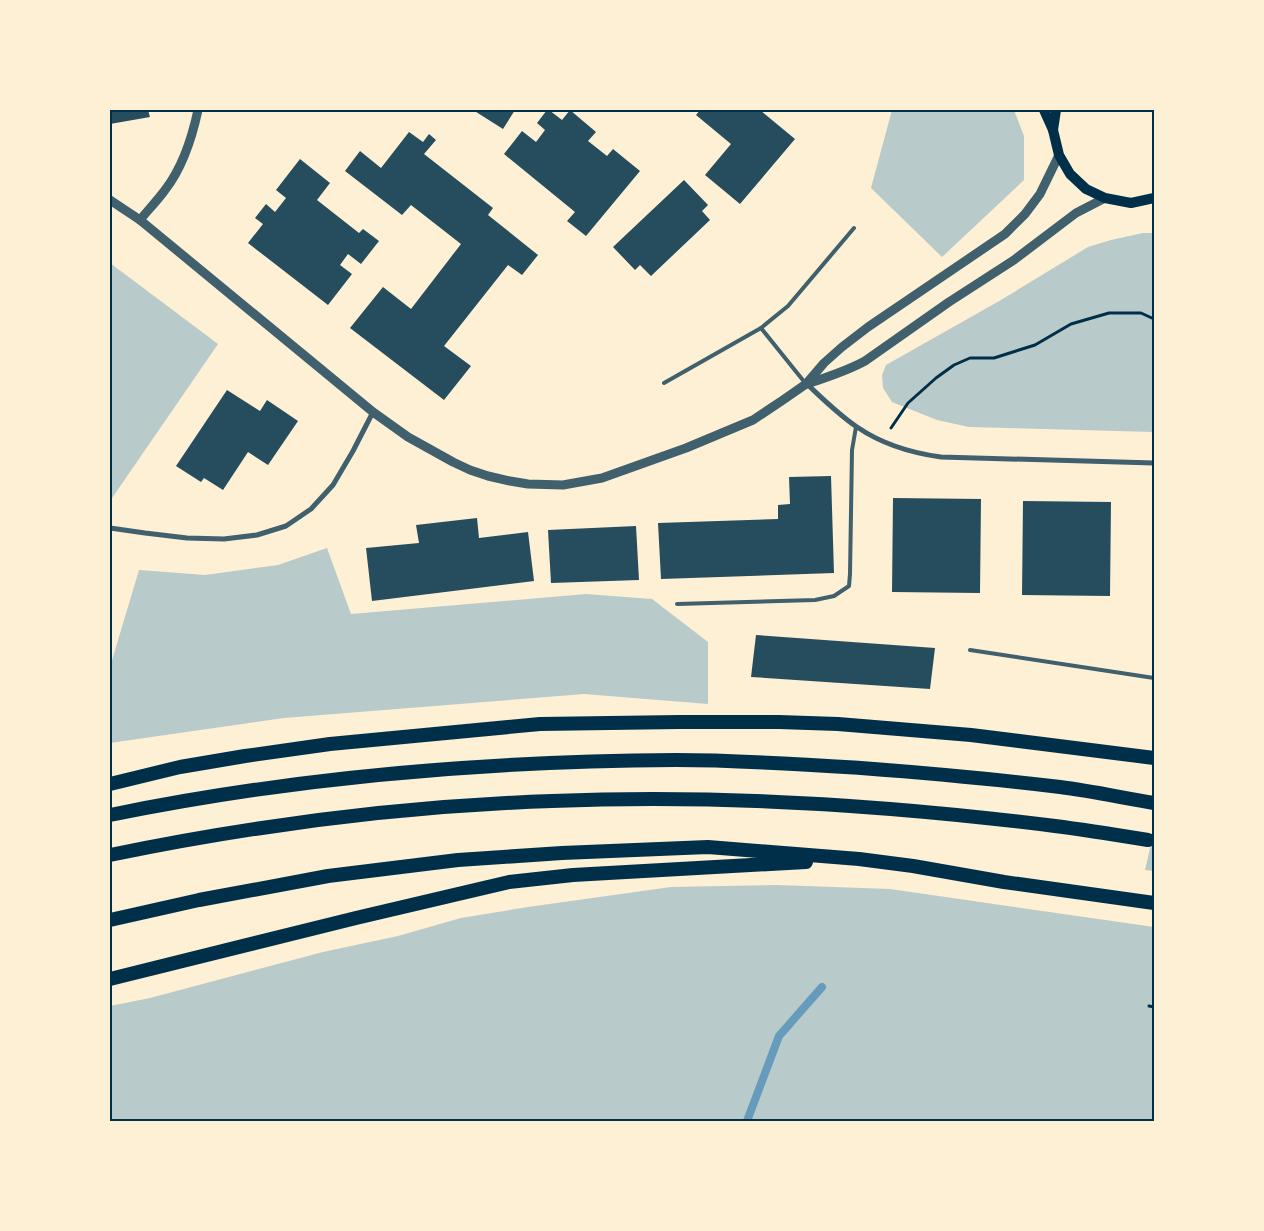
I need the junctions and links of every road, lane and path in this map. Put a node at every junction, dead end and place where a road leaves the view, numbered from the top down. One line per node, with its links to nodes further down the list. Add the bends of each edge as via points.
1 (198, 110): 9 (street, via 183,160 166,189)
2 (1044, 110): 4 (main road)
3 (1056, 110): 4 (main road)
4 (1054, 130): 5 (main road)
5 (1059, 156): 6 (main road, via 1070,174 1086,189); 14 (street, via 1040,194 1005,234 868,327 824,363)
6 (1105, 198): 7 (main road, via 1131,203); 14 (street, via 1076,213 1014,260 854,368)
7 (1154, 198)
8 (110, 200): 9 (street)
9 (140, 220): 15 (street)
10 (854, 228): 12 (lane, via 788,306)
11 (1154, 319): 17 (path, via 1141,313 1109,313 1071,324 1035,345 994,358 970,358 954,365 908,403)
12 (761, 328): 13 (lane); 14 (lane)
13 (664, 383)
14 (806, 384): 15 (street, via 753,420 725,432 609,475 563,485 528,484 470,470 422,446); 16 (street)
15 (373, 412): 19 (street, via 333,485 311,509 286,526 256,535 224,539 187,538)
16 (856, 427): 17 (street); 20 (lane, via 852,450 848,586 834,596 815,600)
17 (882, 441): 18 (street, via 920,454 941,457)
18 (1154, 463)
19 (110, 528)
20 (678, 604)
21 (970, 650): 22 (lane)
22 (1154, 678)
23 (1154, 758): 24 (highway, via 971,735 838,724 540,724 330,744 180,767)
24 (110, 784)
25 (1154, 803): 26 (highway, via 1062,788 933,774 806,764 679,760 551,762 422,770 290,785)
26 (110, 816)
27 (1148, 840): 28 (highway, via 930,812 678,799 552,801 425,809 295,823)
28 (110, 855)
29 (859, 859): 30 (highway); 31 (highway, via 708,847 458,860 328,876); 32 (highway, via 573,875 509,882)
30 (1154, 903)
31 (110, 920)
32 (110, 979)
33 (1149, 1006): 34 (path)
34 (1154, 1007)

